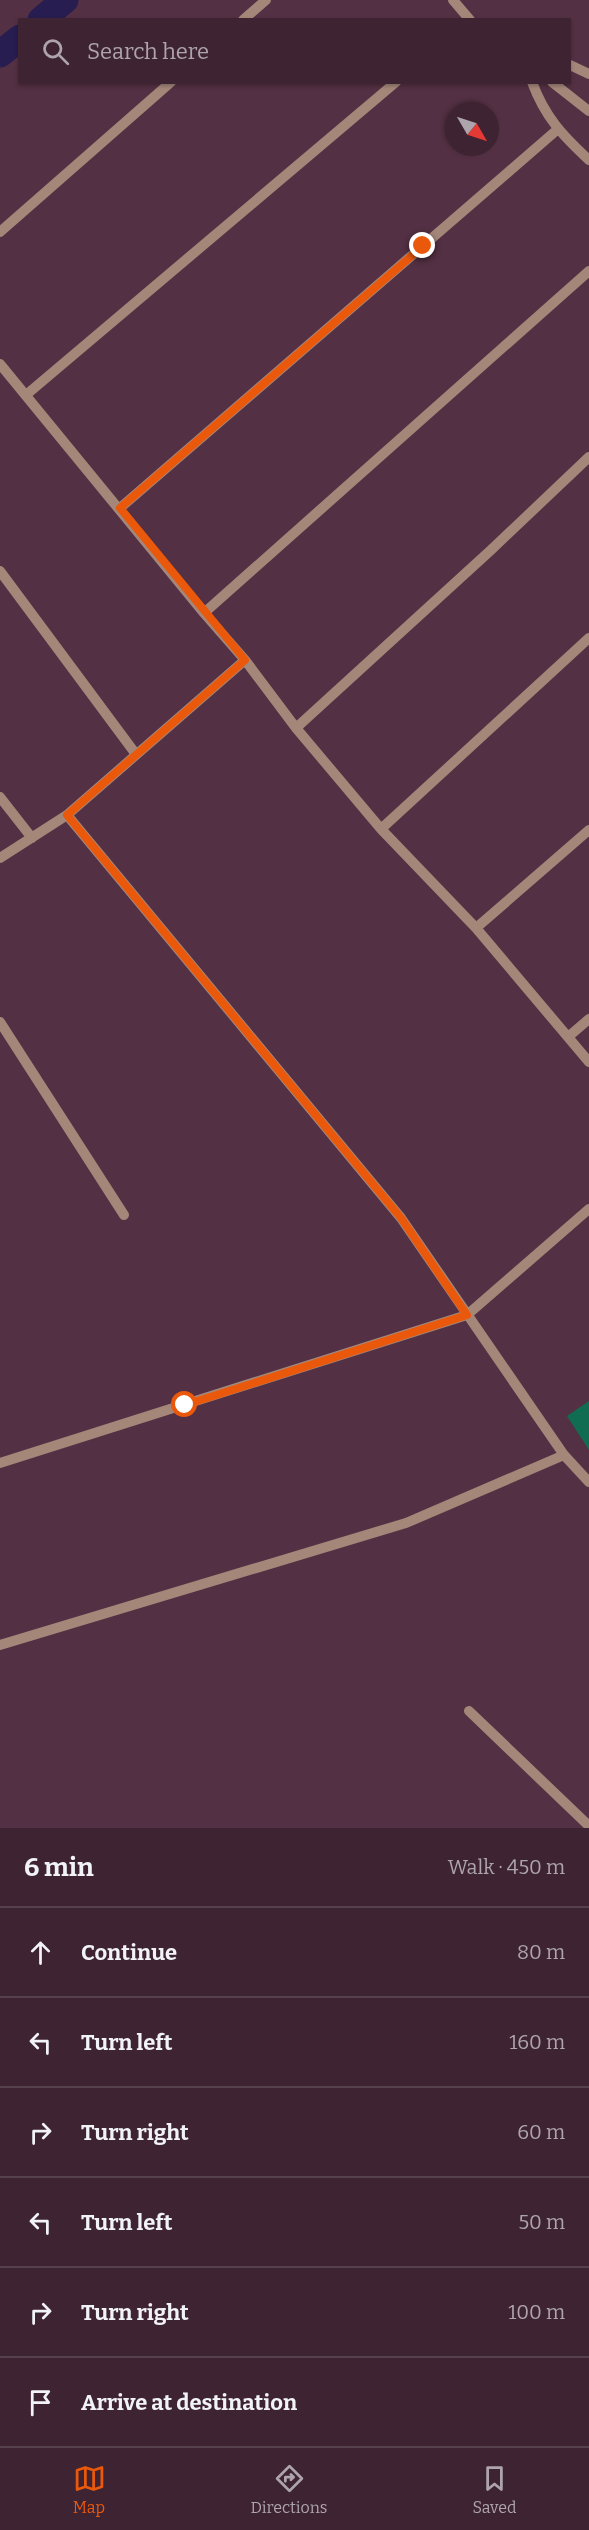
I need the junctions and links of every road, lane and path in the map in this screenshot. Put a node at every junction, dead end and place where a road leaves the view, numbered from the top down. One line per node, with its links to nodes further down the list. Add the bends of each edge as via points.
1 (266, 0): 3 (street)
2 (453, 0): 4 (street)
3 (245, 18)
4 (468, 18)
5 (571, 65): 6 (street)
6 (589, 74)
7 (169, 84): 14 (street)
8 (394, 84): 17 (street)
9 (533, 84): 12 (street, via 541,107)
10 (555, 84): 11 (street)
11 (586, 109)
12 (558, 129): 13 (street); 19 (street)
13 (589, 160)
14 (0, 232)
15 (589, 271): 21 (street)
16 (0, 364): 17 (street)
17 (26, 395): 19 (street)
18 (589, 457): 24 (street)
19 (120, 508): 21 (street)
20 (0, 571): 25 (street)
21 (204, 613): 23 (street)
22 (589, 638): 28 (street)
23 (245, 660): 24 (street); 25 (street)
24 (296, 728): 28 (street)
25 (135, 753): 27 (street)
26 (0, 796): 30 (street)
27 (67, 815): 30 (street); 39 (street, via 401,1218)
28 (381, 829): 32 (street)
29 (589, 830): 32 (street)
30 (32, 838): 31 (street)
31 (0, 858)
32 (476, 928): 35 (street)
33 (589, 1019): 35 (street)
34 (0, 1022): 38 (street)
35 (568, 1037): 36 (street)
36 (589, 1062)
37 (589, 1209): 39 (street)
38 (124, 1215)
39 (467, 1315): 40 (street); 41 (street)
40 (564, 1455): 42 (street); 43 (street, via 406,1523)
41 (0, 1463)
42 (589, 1482)
43 (0, 1645)
44 (469, 1710): 45 (street)
45 (589, 1826)

